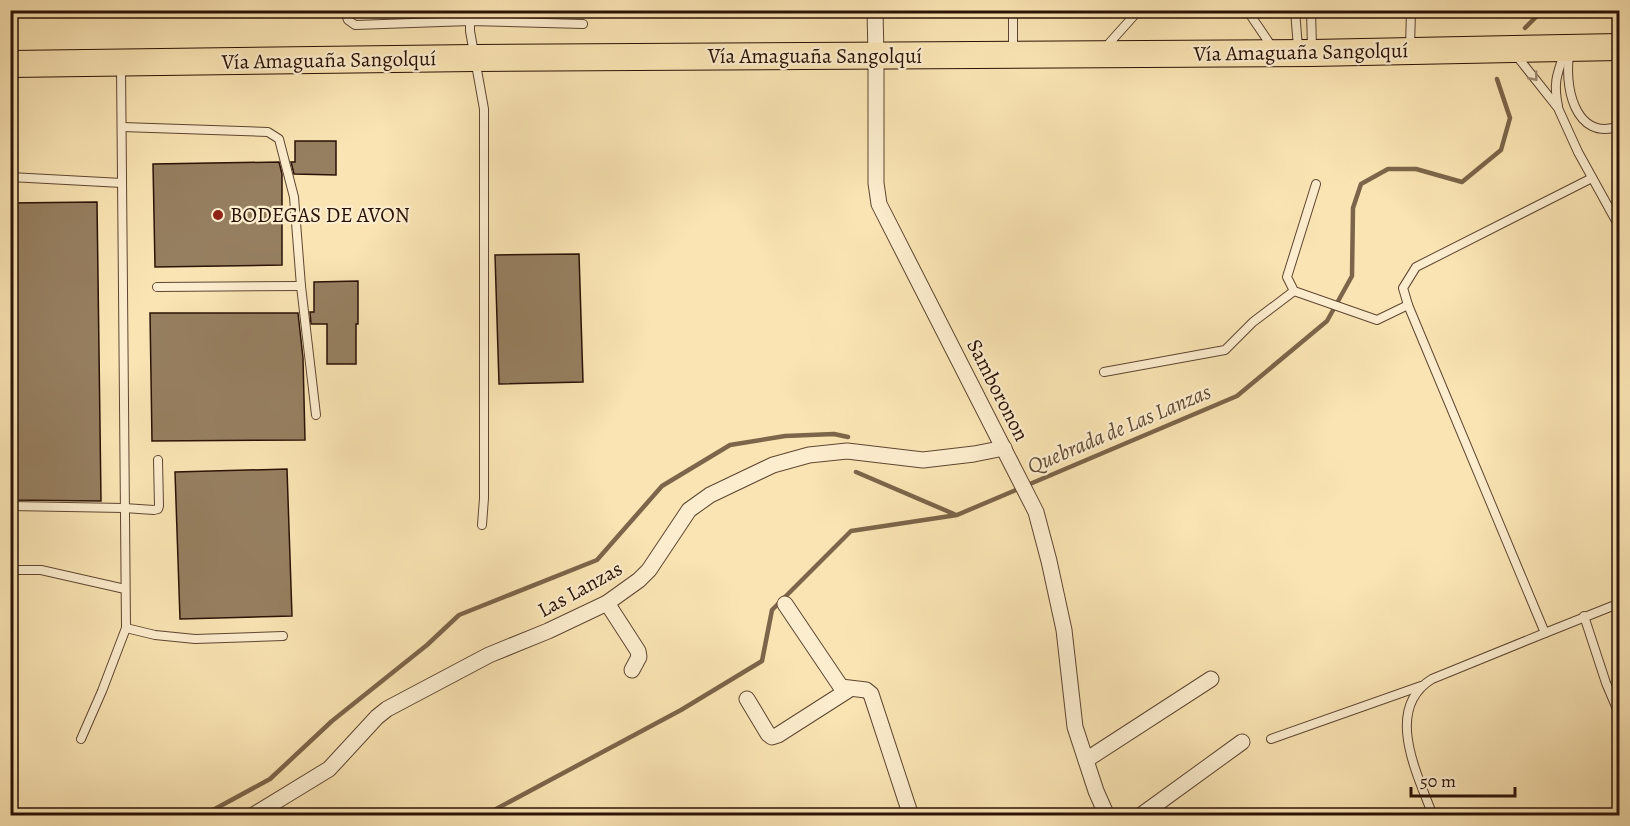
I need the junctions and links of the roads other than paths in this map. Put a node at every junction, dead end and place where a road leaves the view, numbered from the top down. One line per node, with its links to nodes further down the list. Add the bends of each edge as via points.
1 (344, 10): 10 (lane, via 355,25)
2 (470, 10): 10 (lane)
3 (874, 10): 19 (street, Samboronon)
4 (1013, 10): 18 (lane)
5 (1247, 10): 16 (lane)
6 (1295, 10): 16 (lane)
7 (1311, 10): 16 (lane)
8 (1411, 10): 15 (lane)
9 (1135, 12): 17 (lane)
10 (470, 21): 11 (lane); 20 (lane)
11 (583, 24)
12 (1569, 47): 13 (highway, Vía Amaguaña Sangolquí); 14 (highway, Vía Amaguaña Sangolquí); 23 (lane, via 1556,77); 24 (lane, via 1567,76 1579,115 1586,124 1602,129)
13 (1620, 47)
14 (1508, 48): 15 (highway, Vía Amaguaña Sangolquí); 23 (lane, one-way to 23, via 1522,60)
15 (1410, 51): 16 (highway, Vía Amaguaña Sangolquí)
16 (1296, 53): 17 (highway, Vía Amaguaña Sangolquí)
17 (1098, 54): 18 (highway, Vía Amaguaña Sangolquí)
18 (1013, 55): 19 (highway, Vía Amaguaña Sangolquí)
19 (876, 56): 20 (highway, Vía Amaguaña Sangolquí); 37 (street, Samboronon, via 879,204)
20 (474, 58): 21 (highway, Vía Amaguaña Sangolquí); 41 (lane, via 484,109)
21 (121, 62): 22 (highway, Vía Amaguaña Sangolquí); 25 (lane)
22 (10, 64)
23 (1558, 108): 27 (lane)
24 (1620, 126)
25 (122, 127): 28 (lane); 31 (lane, via 268,132 279,139 294,197)
26 (10, 177): 28 (lane)
27 (1592, 178): 30 (lane); 34 (lane, via 1416,267 1403,288)
28 (122, 183): 40 (lane)
29 (1316, 184): 33 (lane, via 1287,278)
30 (1620, 228)
31 (301, 286): 32 (lane); 36 (lane)
32 (157, 287)
33 (1294, 291): 34 (lane, via 1377,320); 35 (lane, via 1253,322 1225,350)
34 (1408, 305): 49 (lane)
35 (1104, 372)
36 (316, 415)
37 (1007, 453): 44 (street, Las Lanzas, via 923,460 847,451 809,455 773,465 710,495 689,510 649,570); 60 (street, Samboronon, via 1036,512 1049,561 1064,630 1076,728)
38 (158, 460): 40 (lane, via 158,509)
39 (10, 506): 40 (lane)
40 (124, 508): 43 (lane)
41 (482, 525)
42 (10, 570): 43 (lane, via 41,570)
43 (125, 589): 48 (lane)
44 (607, 603): 51 (street, via 638,651); 61 (street, Las Lanzas, via 489,655 387,709 329,769)
45 (1620, 603): 47 (lane)
46 (785, 604): 54 (street, via 833,679)
47 (1584, 616): 49 (lane); 56 (lane)
48 (126, 628): 50 (lane, via 195,639); 57 (lane)
49 (1545, 633): 53 (lane)
50 (283, 636)
51 (632, 670)
52 (1211, 679): 60 (street)
53 (1421, 686): 58 (lane); 65 (lane, via 1412,700 1406,724 1407,744)
54 (850, 689): 55 (street, via 772,737); 62 (street, via 871,694)
55 (747, 699)
56 (1620, 716)
57 (81, 739)
58 (1271, 739)
59 (1242, 742): 64 (street)
60 (1086, 760): 63 (street, Samboronon)
61 (252, 816)
62 (911, 816)
63 (1107, 816)
64 (1140, 816)
65 (1433, 816)

